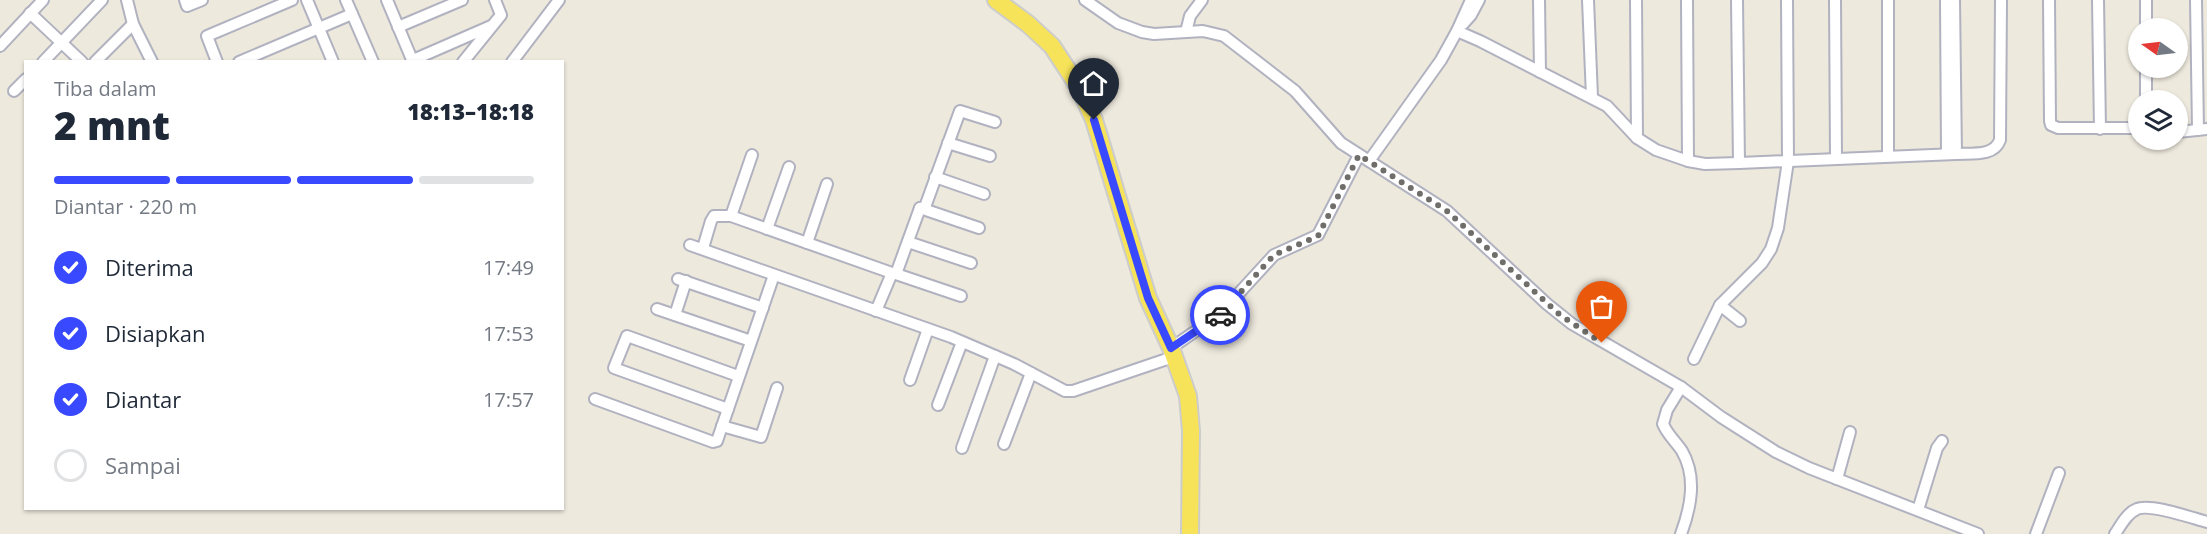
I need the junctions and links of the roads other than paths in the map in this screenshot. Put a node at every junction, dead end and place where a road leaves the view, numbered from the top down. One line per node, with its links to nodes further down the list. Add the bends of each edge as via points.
1 (43, 0): 33 (street)
2 (102, 0): 42 (street)
3 (127, 0): 36 (street)
4 (185, 0): 5 (street, via 187,6)
5 (202, 0)
6 (292, 0): 48 (street, via 207,36)
7 (307, 0): 39 (street)
8 (346, 0): 34 (street)
9 (387, 0): 38 (street)
10 (462, 0): 38 (street)
11 (495, 0): 37 (street, via 501,15)
12 (559, 0): 55 (street)
13 (996, 0): 101 (main road, via 1052,46 1080,89 1102,142 1148,298)
14 (1085, 0): 41 (street, via 1129,28 1154,34)
15 (1202, 0): 41 (street, via 1190,16)
16 (1471, 0): 40 (street)
17 (1479, 0): 40 (street)
18 (1539, 0): 56 (street)
19 (1588, 0): 59 (street)
20 (1636, 0): 65 (street)
21 (1687, 0): 73 (street)
22 (1737, 0): 75 (street)
23 (1787, 0): 74 (street)
24 (1835, 0): 72 (street)
25 (1888, 0): 70 (street)
26 (1946, 0): 67 (street)
27 (1954, 0): 67 (street)
28 (2001, 0): 67 (street, via 2000,140 1991,152)
29 (2049, 0): 62 (street, via 2051,125)
30 (2098, 0): 62 (street)
31 (2146, 0): 35 (street)
32 (2196, 0): 63 (street)
33 (30, 13): 42 (street); 43 (street)
34 (352, 14): 39 (street); 51 (street)
35 (2146, 18)
36 (133, 24): 46 (street); 47 (street)
37 (491, 26): 53 (street); 54 (street)
38 (398, 27): 52 (street)
39 (319, 28): 49 (street); 50 (street)
40 (1457, 31): 56 (street); 71 (street, via 1441,60)
41 (1186, 32): 71 (street, via 1213,33 1233,42 1295,91 1341,143)
42 (62, 42): 44 (street); 45 (street)
43 (0, 46)
44 (45, 60)
45 (80, 60)
46 (97, 60)
47 (151, 60)
48 (216, 60)
49 (244, 60)
50 (332, 60)
51 (372, 60)
52 (413, 60)
53 (415, 60)
54 (465, 60)
55 (514, 60)
56 (1540, 72): 59 (street)
57 (24, 81): 58 (street)
58 (14, 91)
59 (1592, 97): 65 (street, via 1616,114)
60 (995, 122): 66 (street, via 960,111)
61 (2128, 128): 62 (street)
62 (2100, 129)
63 (2203, 130): 64 (street)
64 (2188, 131)
65 (1637, 138): 73 (street, via 1656,150)
66 (948, 143): 69 (street); 77 (street)
67 (1951, 154): 70 (street)
68 (752, 155): 81 (street)
69 (990, 156)
70 (1888, 156): 72 (street)
71 (1364, 158): 101 (street, via 1318,236 1274,255 1219,315); 107 (street, via 1447,211 1560,315)
72 (1836, 159): 74 (street)
73 (1688, 161): 75 (street)
74 (1788, 161): 75 (street); 92 (street, via 1771,249 1753,274)
75 (1739, 163)
76 (789, 167): 83 (street)
77 (935, 177): 79 (street); 80 (street, via 925,207)
78 (827, 184): 85 (street)
79 (984, 194)
80 (920, 208): 82 (street); 84 (street)
81 (731, 216): 83 (street); 87 (street, via 714,216)
82 (979, 228)
83 (767, 229): 85 (street)
84 (908, 242): 88 (street); 89 (street)
85 (807, 243): 89 (street)
86 (690, 245): 87 (street)
87 (703, 248): 90 (street)
88 (971, 263)
89 (894, 273): 91 (street); 95 (street)
90 (774, 274): 93 (street); 95 (street)
91 (961, 296)
92 (1720, 305): 97 (street); 103 (street)
93 (763, 308): 96 (street, via 682,280); 99 (street)
94 (657, 309): 96 (street)
95 (876, 310): 98 (street)
96 (675, 315): 99 (street)
97 (1740, 321)
98 (928, 329): 100 (street); 106 (street)
99 (751, 341): 105 (street)
100 (962, 342): 102 (street); 110 (street)
101 (1172, 352): 104 (street, via 1073,391 1057,388); 121 (main road, via 1190,408)
102 (995, 356): 104 (street); 116 (street)
103 (1694, 358)
104 (1031, 373): 115 (street)
105 (738, 376): 111 (street); 111 (street, via 627,336 614,368)
106 (910, 380)
107 (1681, 387): 118 (street, via 1776,452); 122 (street, via 1663,424 1687,459 1692,478)
108 (777, 388): 112 (street, via 761,437)
109 (596, 399): 112 (street, via 713,442)
110 (938, 405)
111 (728, 409): 112 (street)
112 (722, 426)
113 (1850, 432): 118 (street)
114 (1942, 441): 119 (street, via 1936,448)
115 (1004, 444)
116 (962, 448)
117 (2059, 473): 124 (street)
118 (1837, 479): 119 (street)
119 (1918, 510): 123 (street)
120 (2207, 522): 125 (street, via 2145,507 2128,515)
121 (1190, 534)
122 (1681, 534)
123 (1978, 534)
124 (2036, 534)
125 (2115, 534)

